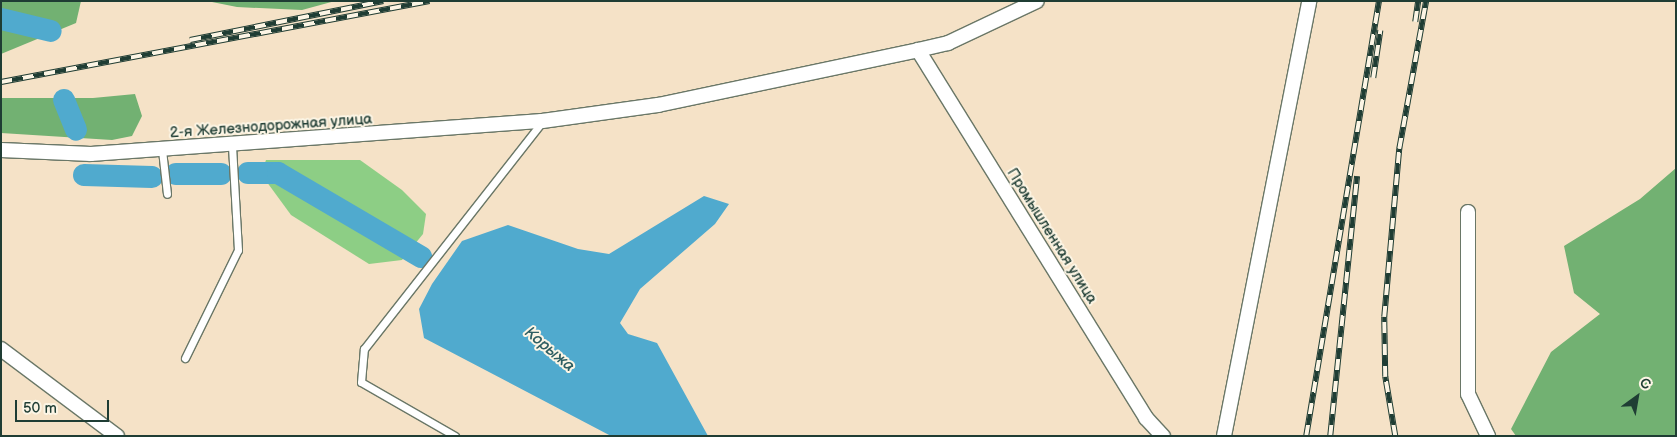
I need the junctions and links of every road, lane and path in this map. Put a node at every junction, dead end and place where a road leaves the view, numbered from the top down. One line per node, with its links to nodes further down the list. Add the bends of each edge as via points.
1 (1037, 1): 3 (street, 2-я Железнодорожная улица, via 948,43)
2 (1309, 1): 15 (street)
3 (918, 50): 4 (street, 2-я Железнодорожная улица, via 658,105); 14 (street, Промышленная улица, via 1146,418)
4 (542, 122): 5 (street, 2-я Железнодорожная улица); 13 (lane, via 364,349 361,382)
5 (232, 145): 7 (street, 2-я Железнодорожная улица); 11 (lane, via 238,250)
6 (1, 150): 7 (street, 2-я Железнодорожная улица, via 91,154)
7 (162, 150): 8 (lane)
8 (167, 194)
9 (1468, 212): 16 (street, via 1468,394)
10 (1, 349): 12 (street)
11 (185, 358)
12 (117, 436)
13 (455, 436)
14 (1163, 436)
15 (1224, 436)
16 (1488, 436)

